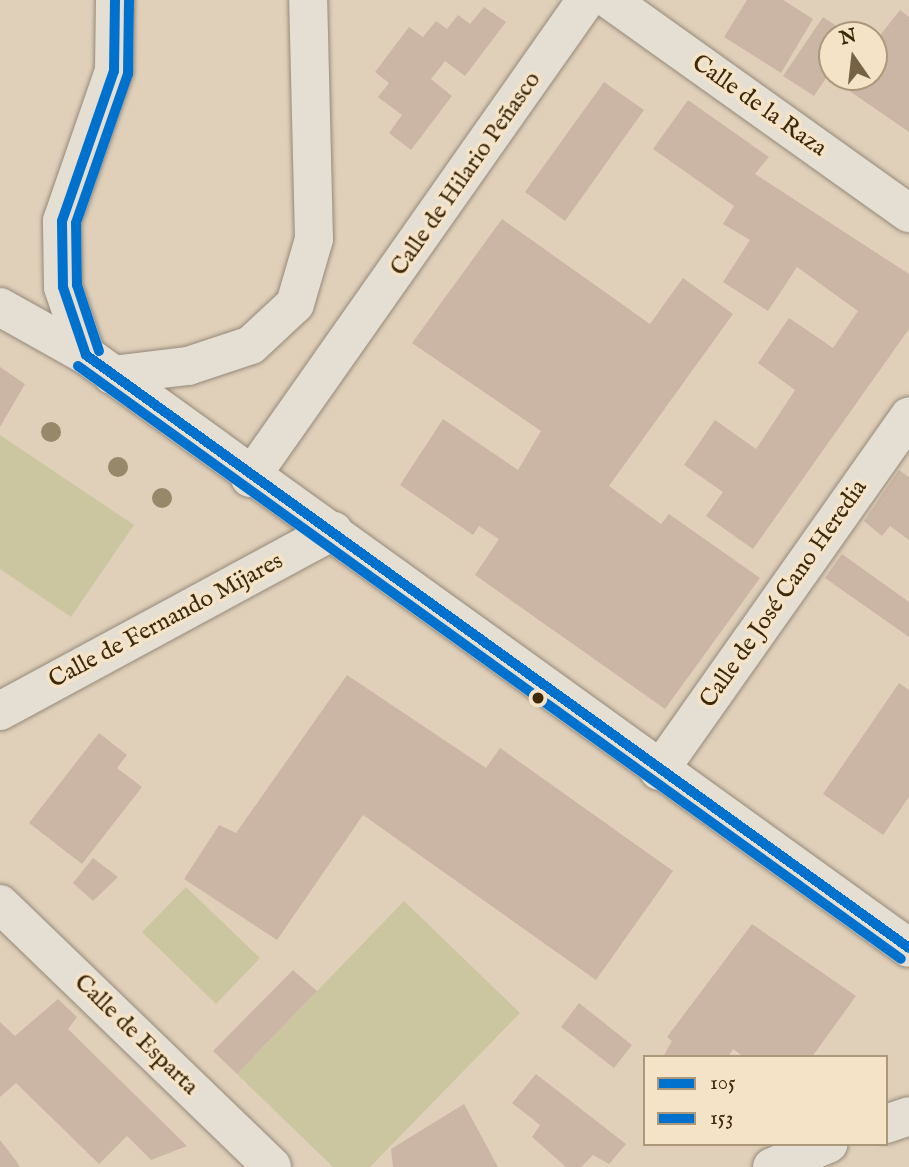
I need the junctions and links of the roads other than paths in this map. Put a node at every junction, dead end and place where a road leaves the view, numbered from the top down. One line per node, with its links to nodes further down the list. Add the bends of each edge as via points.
1 (115, 0): 7 (street, via 114,71 62,221 63,287)
2 (308, 0): 7 (street, via 314,239 295,304 251,345 188,366)
3 (586, 0): 9 (street, Calle de Hilario Peñasco, via 345,349)
4 (610, 0): 5 (street, Calle de la Raza)
5 (909, 213)
6 (0, 307): 7 (street)
7 (99, 365): 9 (street)
8 (909, 416): 12 (street, Calle de José Cano Heredia)
9 (250, 478): 10 (street)
10 (333, 531): 11 (street, Calle de Fernando Mijares); 12 (street)
11 (0, 711)
12 (659, 771): 14 (street)
13 (0, 904): 18 (street, Calle de Esparta)
14 (909, 948)
15 (909, 1116): 16 (street)
16 (888, 1123)
17 (823, 1146): 19 (street)
18 (272, 1167)
19 (772, 1167)

